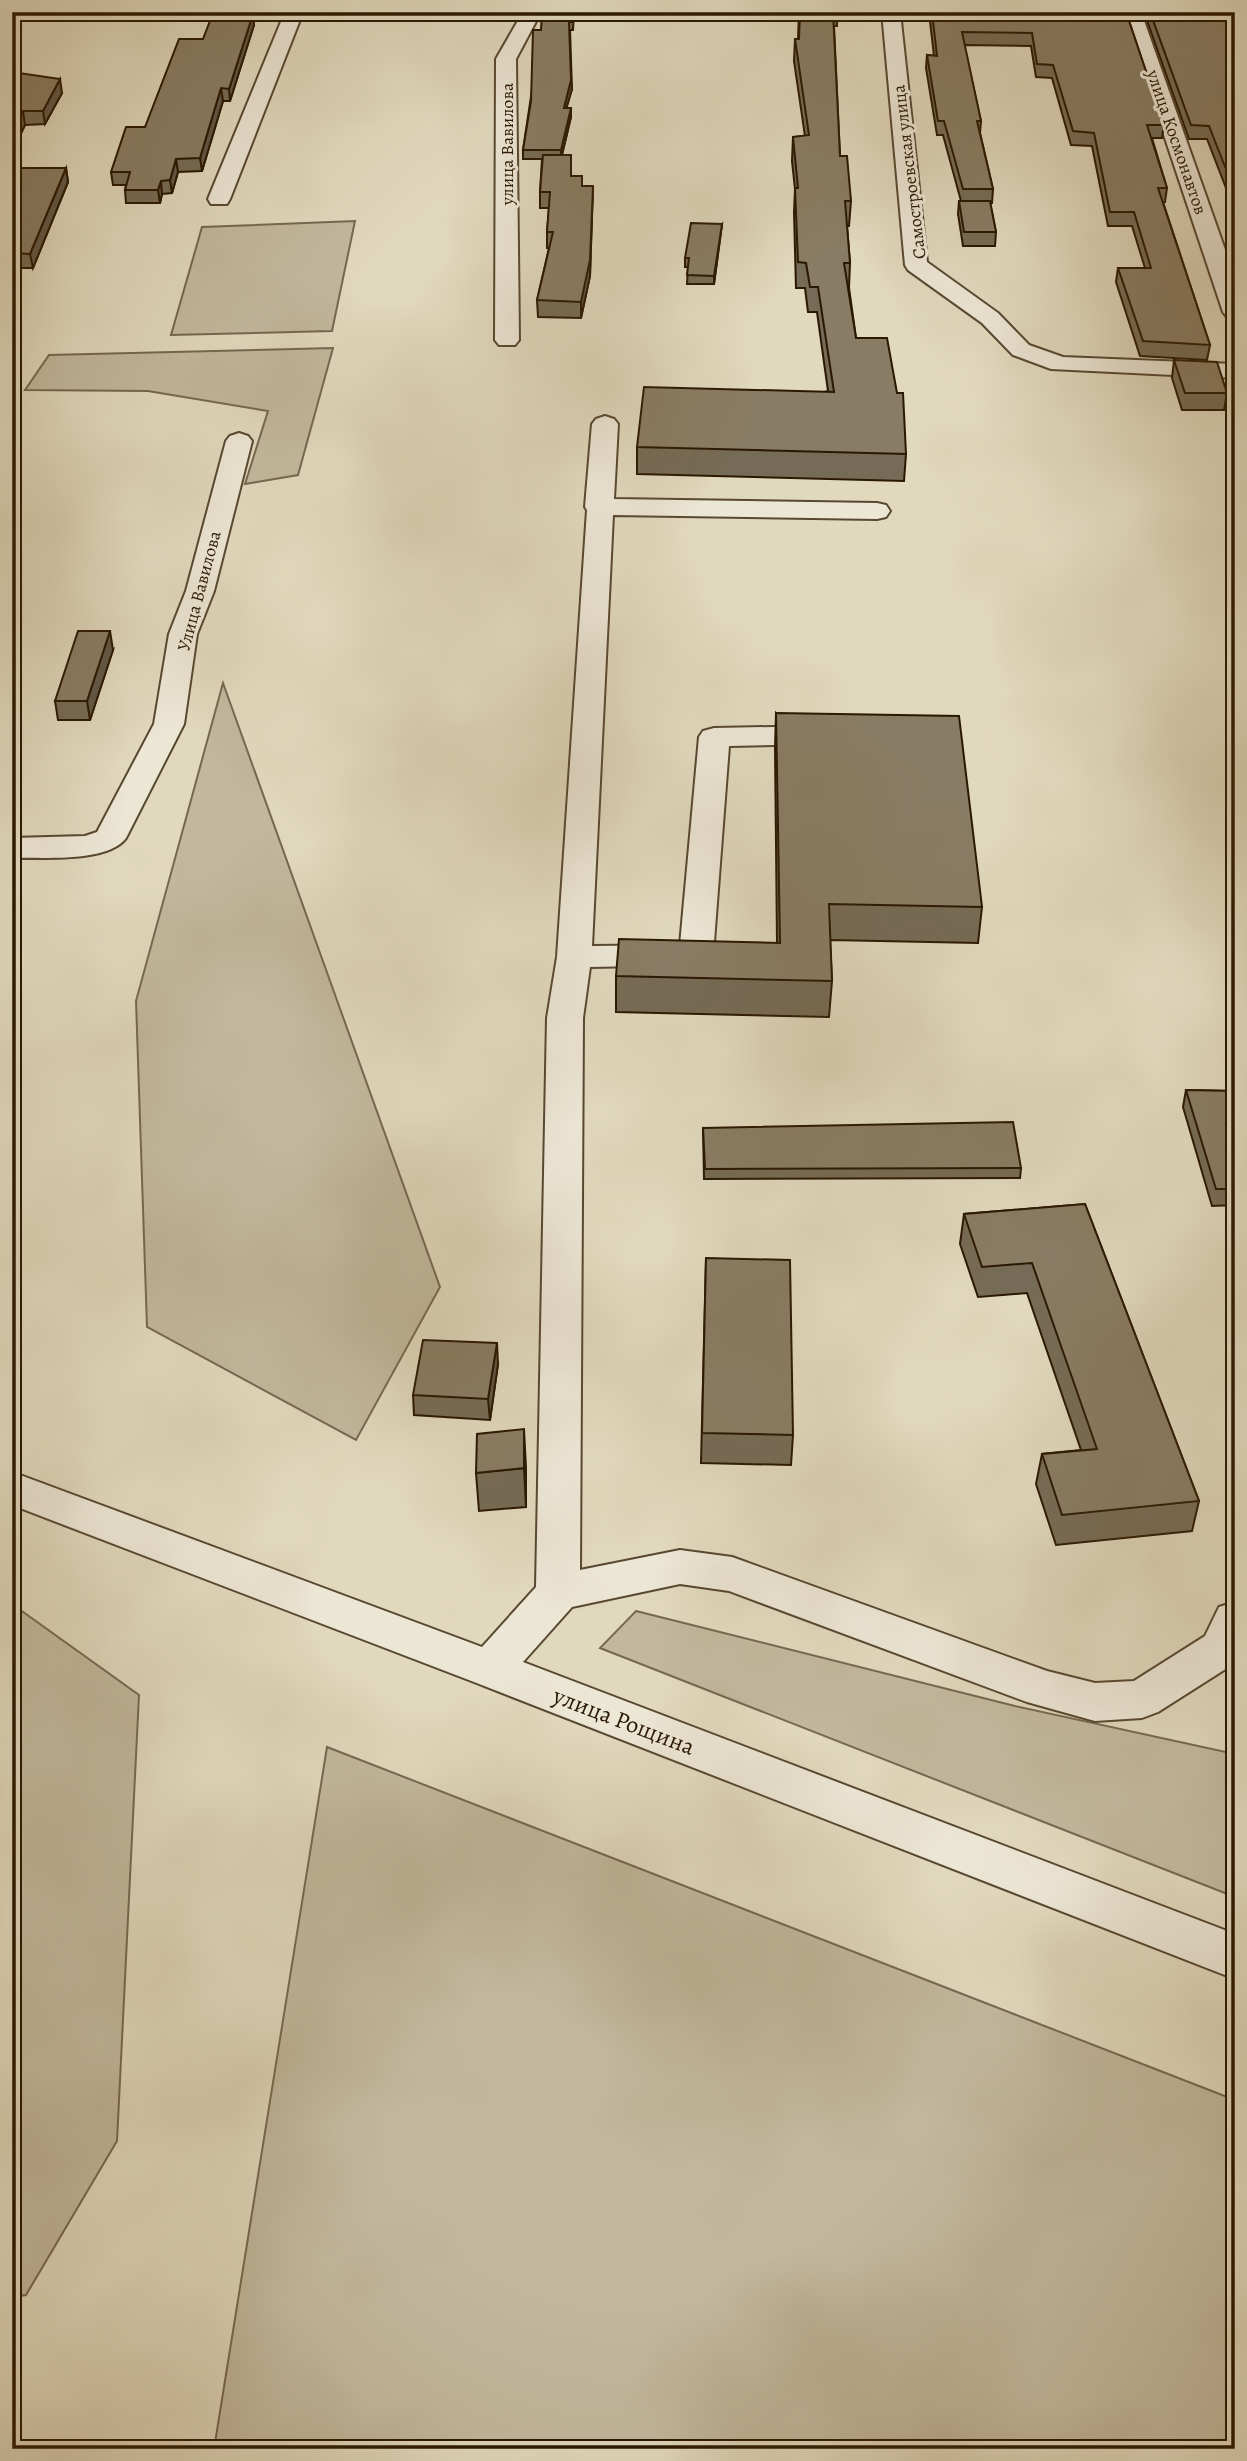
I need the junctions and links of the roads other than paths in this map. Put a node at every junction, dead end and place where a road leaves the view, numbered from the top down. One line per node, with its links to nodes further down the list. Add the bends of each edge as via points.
1 (293, 12): 5 (street)
2 (532, 12): 7 (street, улица Вавилова, via 506,59)
3 (891, 12): 8 (street, Самостроевская улица, via 916,265 990,318 1021,350 1060,364)
4 (1132, 12): 6 (street, улица Космонавтов)
5 (219, 199)
6 (1235, 312)
7 (507, 340)
8 (1235, 371)
9 (606, 424): 11 (street)
10 (239, 441): 14 (street, Улица Вавилова, via 200,591 183,635 169,724 110,838 90,846)
11 (598, 507): 12 (street); 15 (street)
12 (877, 511)
13 (862, 734): 15 (street, via 714,737 696,955)
14 (12, 848)
15 (574, 957): 17 (street, via 565,1018)
16 (12, 1488): 19 (street, улица Рощина)
17 (558, 1592): 18 (street, via 680,1567 732,1574 1043,1689 1096,1702 1142,1699 1222,1648); 19 (street)
18 (1235, 1620)
19 (490, 1669): 20 (street, улица Рощина)
20 (1235, 1957)

